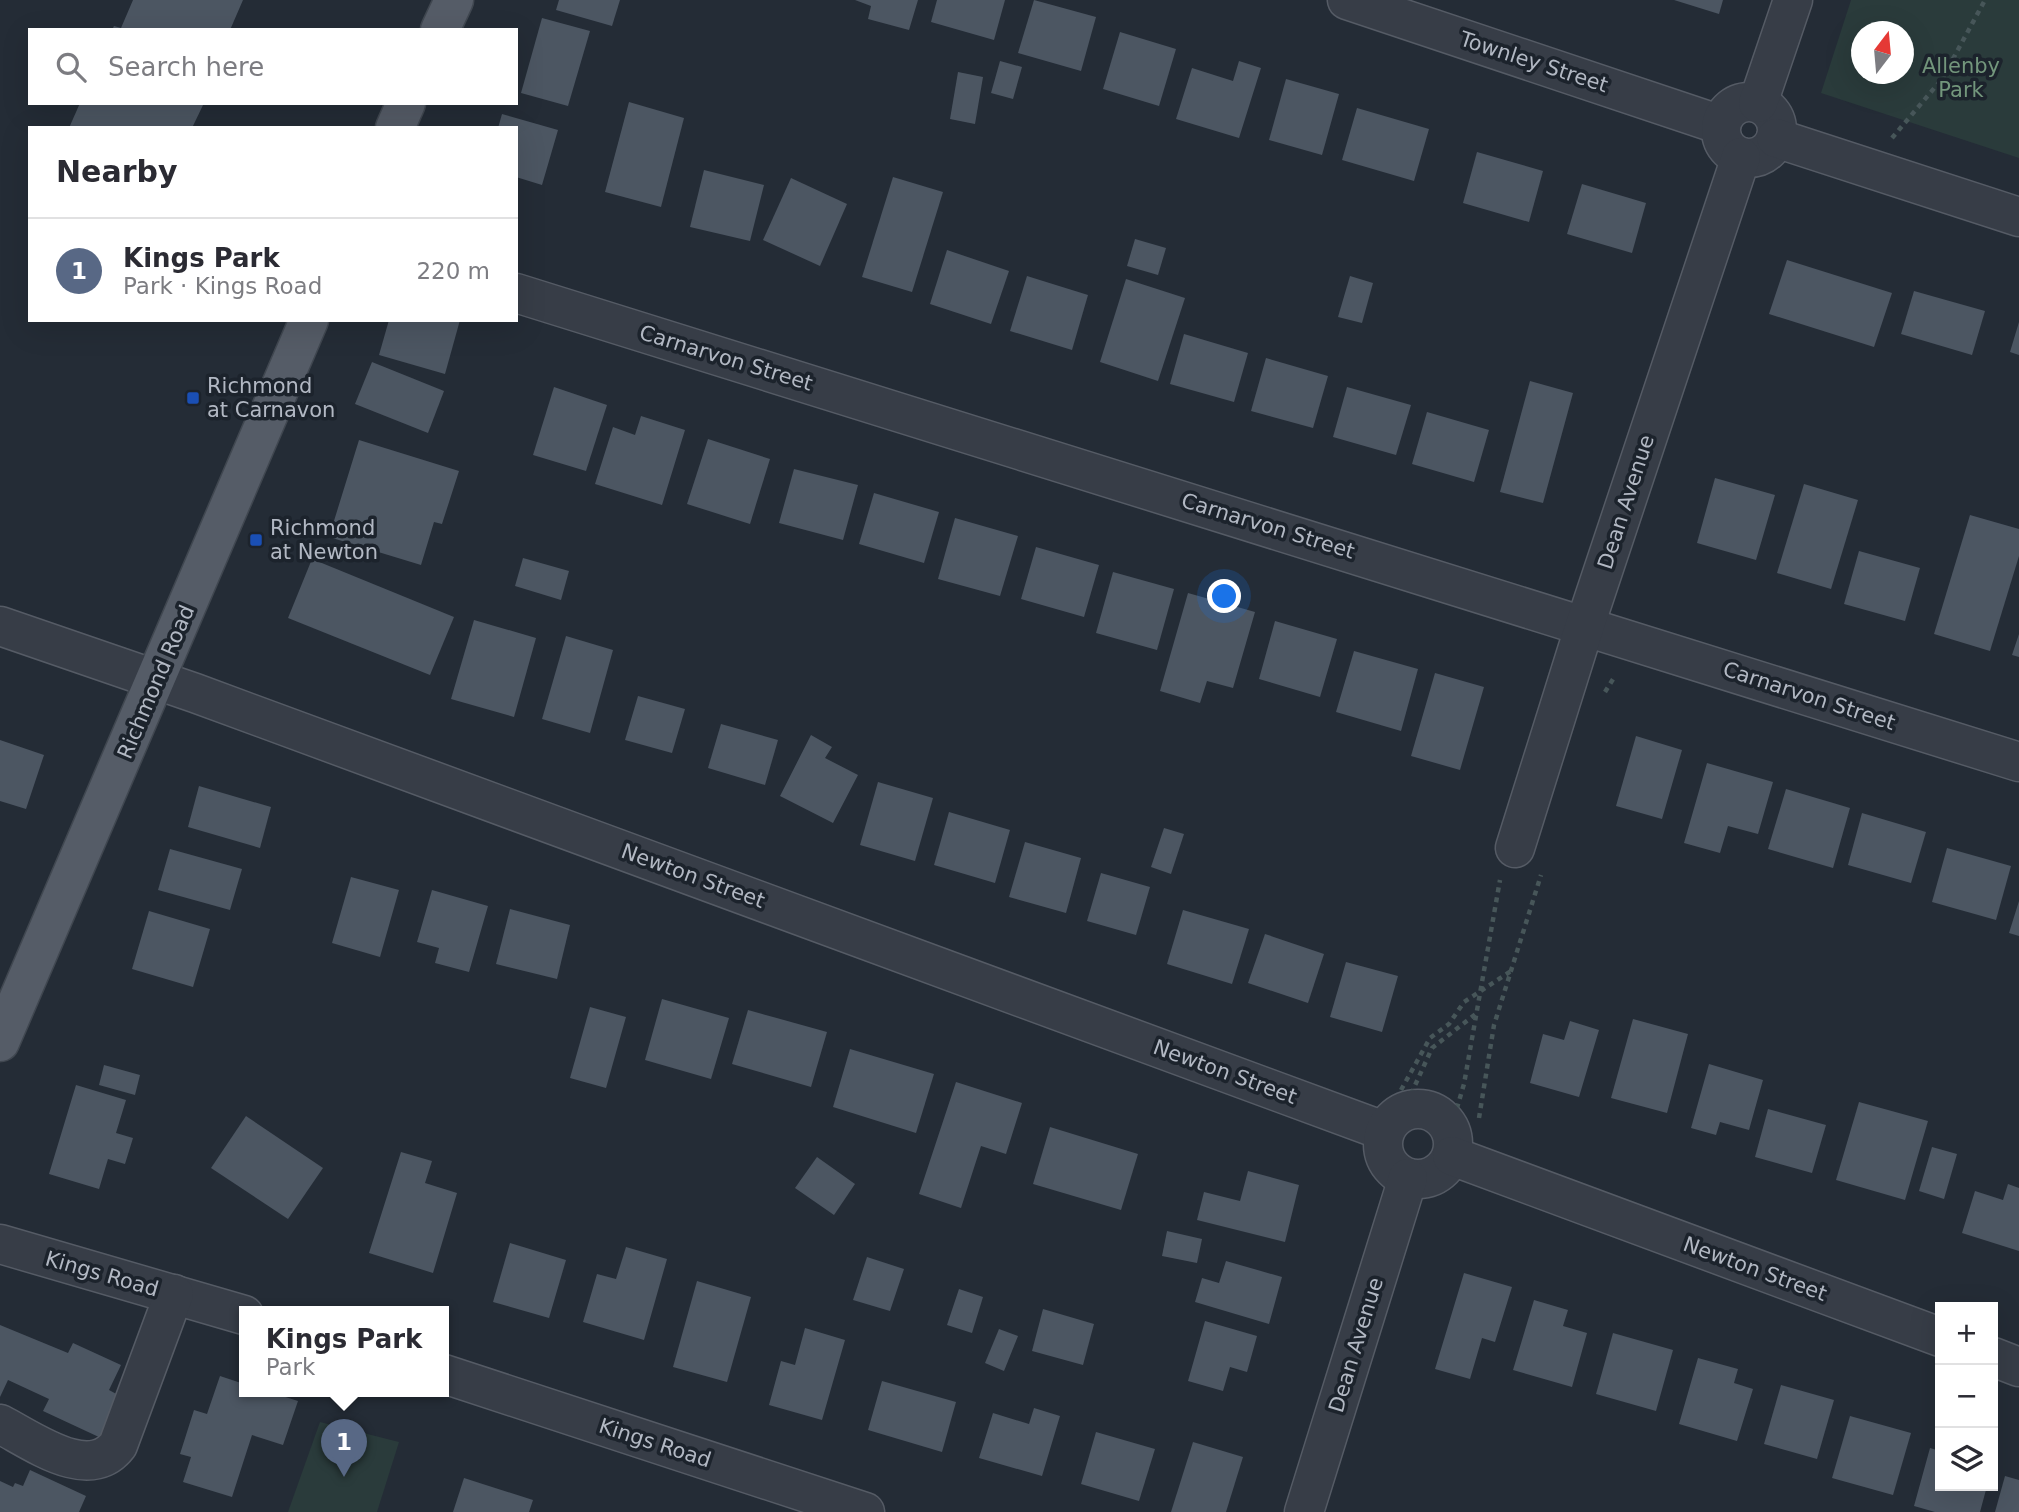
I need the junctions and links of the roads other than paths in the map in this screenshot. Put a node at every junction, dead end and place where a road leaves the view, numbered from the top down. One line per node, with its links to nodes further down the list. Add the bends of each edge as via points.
1 (454, 0): 4 (main road)
2 (1347, 0): 7 (street, Townley Street)
3 (1793, 0): 5 (street)
4 (441, 28)
5 (1758, 103): 7 (street, via 1735,106); 9 (street, via 1770,111 1777,124)
6 (405, 105): 8 (main road)
7 (1721, 125): 10 (street, via 1725,144)
8 (396, 126)
9 (1776, 138): 10 (street, via 1763,155); 11 (street)
10 (1741, 157): 14 (street, Dean Avenue)
11 (2019, 217)
12 (518, 294): 14 (street, Carnarvon Street)
13 (308, 322): 16 (main road, Richmond Road)
14 (1585, 625): 17 (street, Carnarvon Street); 18 (street, Dean Avenue)
15 (0, 626): 16 (street, Newton Street)
16 (157, 679): 19 (main road, Richmond Road); 20 (street, Newton Street)
17 (2019, 762)
18 (1515, 848)
19 (0, 1042)
20 (1396, 1111): 21 (street, via 1431,1111 1443,1118); 22 (street, via 1382,1146 1395,1172)
21 (1451, 1142): 22 (street, via 1434,1176); 26 (street, Newton Street)
22 (1408, 1178): 32 (street, Dean Avenue)
23 (0, 1244): 24 (street, Kings Road)
24 (174, 1294): 25 (street, Kings Road); 30 (street, via 118,1446 111,1454 99,1462 81,1463)
25 (239, 1314)
26 (1935, 1335)
27 (1998, 1359): 28 (street)
28 (2019, 1367)
29 (449, 1376): 31 (street, Kings Road)
30 (0, 1424)
31 (866, 1512)
32 (1304, 1512)

